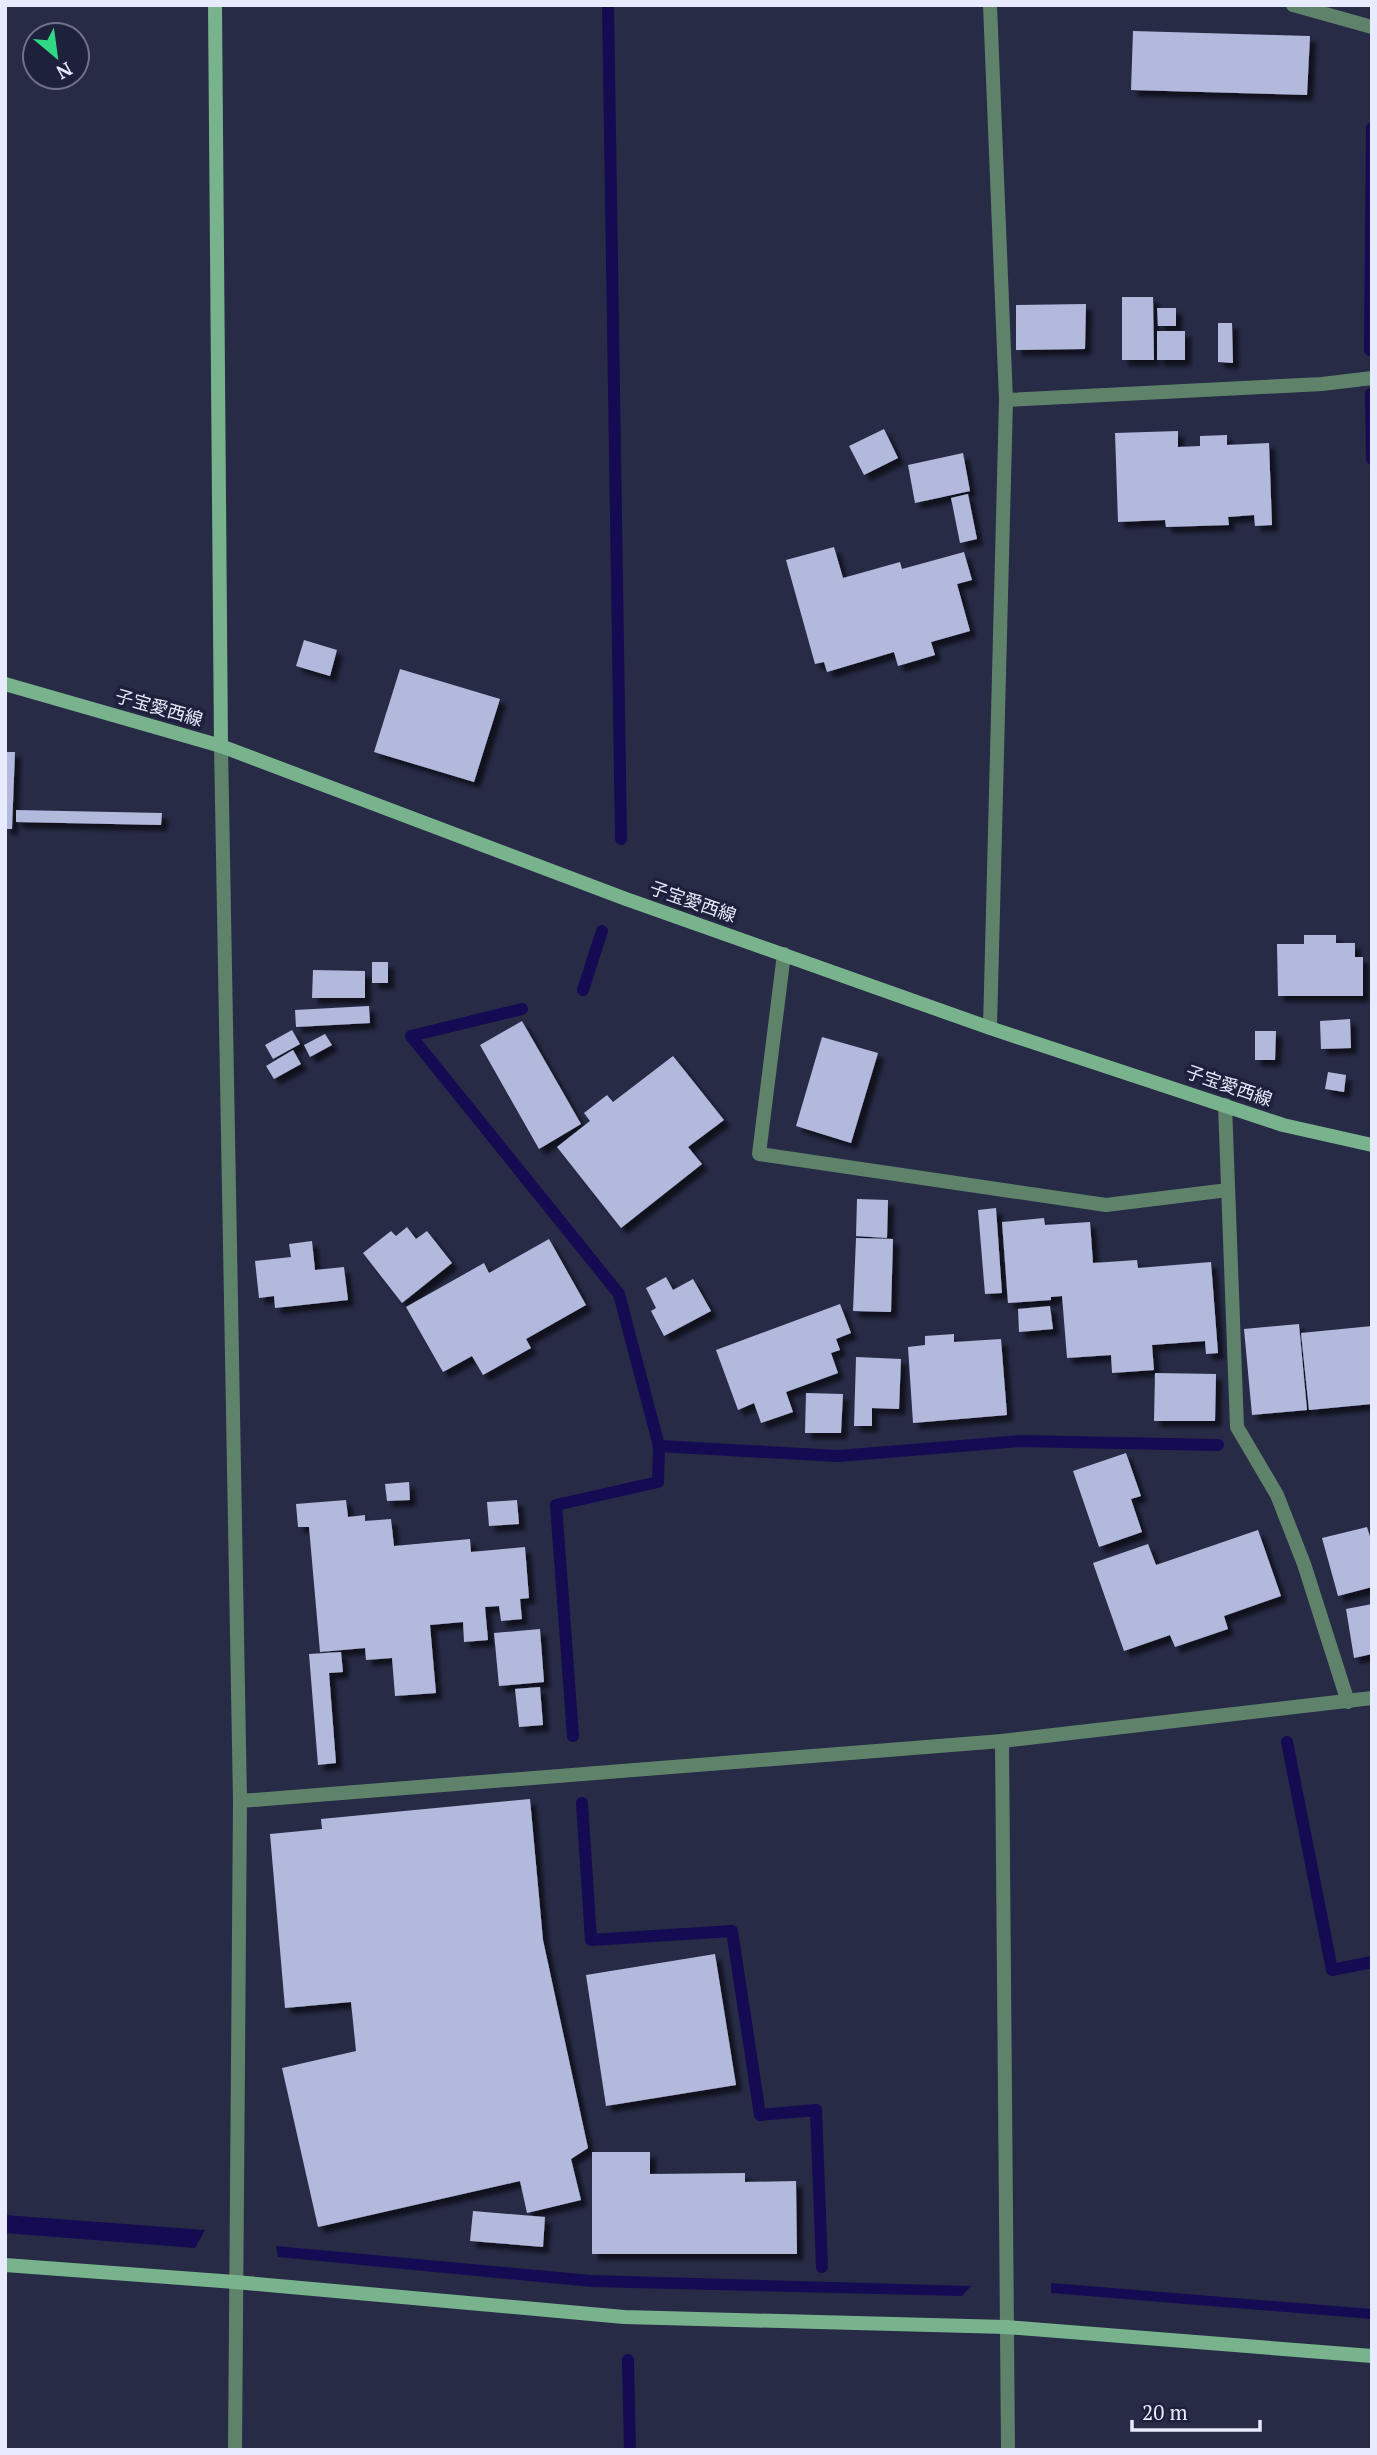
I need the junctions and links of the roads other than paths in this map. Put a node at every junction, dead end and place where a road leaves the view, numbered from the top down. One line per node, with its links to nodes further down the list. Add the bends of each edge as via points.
1 (215, 5): 8 (street)
2 (990, 5): 6 (street)
3 (1293, 5): 4 (street)
4 (1372, 27)
5 (1372, 378): 6 (street)
6 (1006, 400): 10 (street)
7 (5, 684): 8 (street, 子宝愛西線)
8 (221, 746): 9 (street, 子宝愛西線); 17 (street)
9 (784, 954): 10 (street, 子宝愛西線); 13 (street, via 760,1154 1106,1205)
10 (989, 1028): 11 (street, 子宝愛西線)
11 (1225, 1105): 12 (street, 子宝愛西線, via 1283,1125); 13 (street)
12 (1372, 1145)
13 (1228, 1190): 15 (street, via 1237,1427 1277,1495)
14 (1372, 1698): 15 (street)
15 (1348, 1702): 16 (street)
16 (1002, 1741): 17 (street); 20 (street)
17 (240, 1801): 19 (street)
18 (5, 2265): 19 (street)
19 (235, 2282): 20 (street, via 624,2317); 22 (street)
20 (1006, 2327): 21 (street); 23 (street)
21 (1372, 2356)
22 (235, 2450)
23 (1008, 2450)

